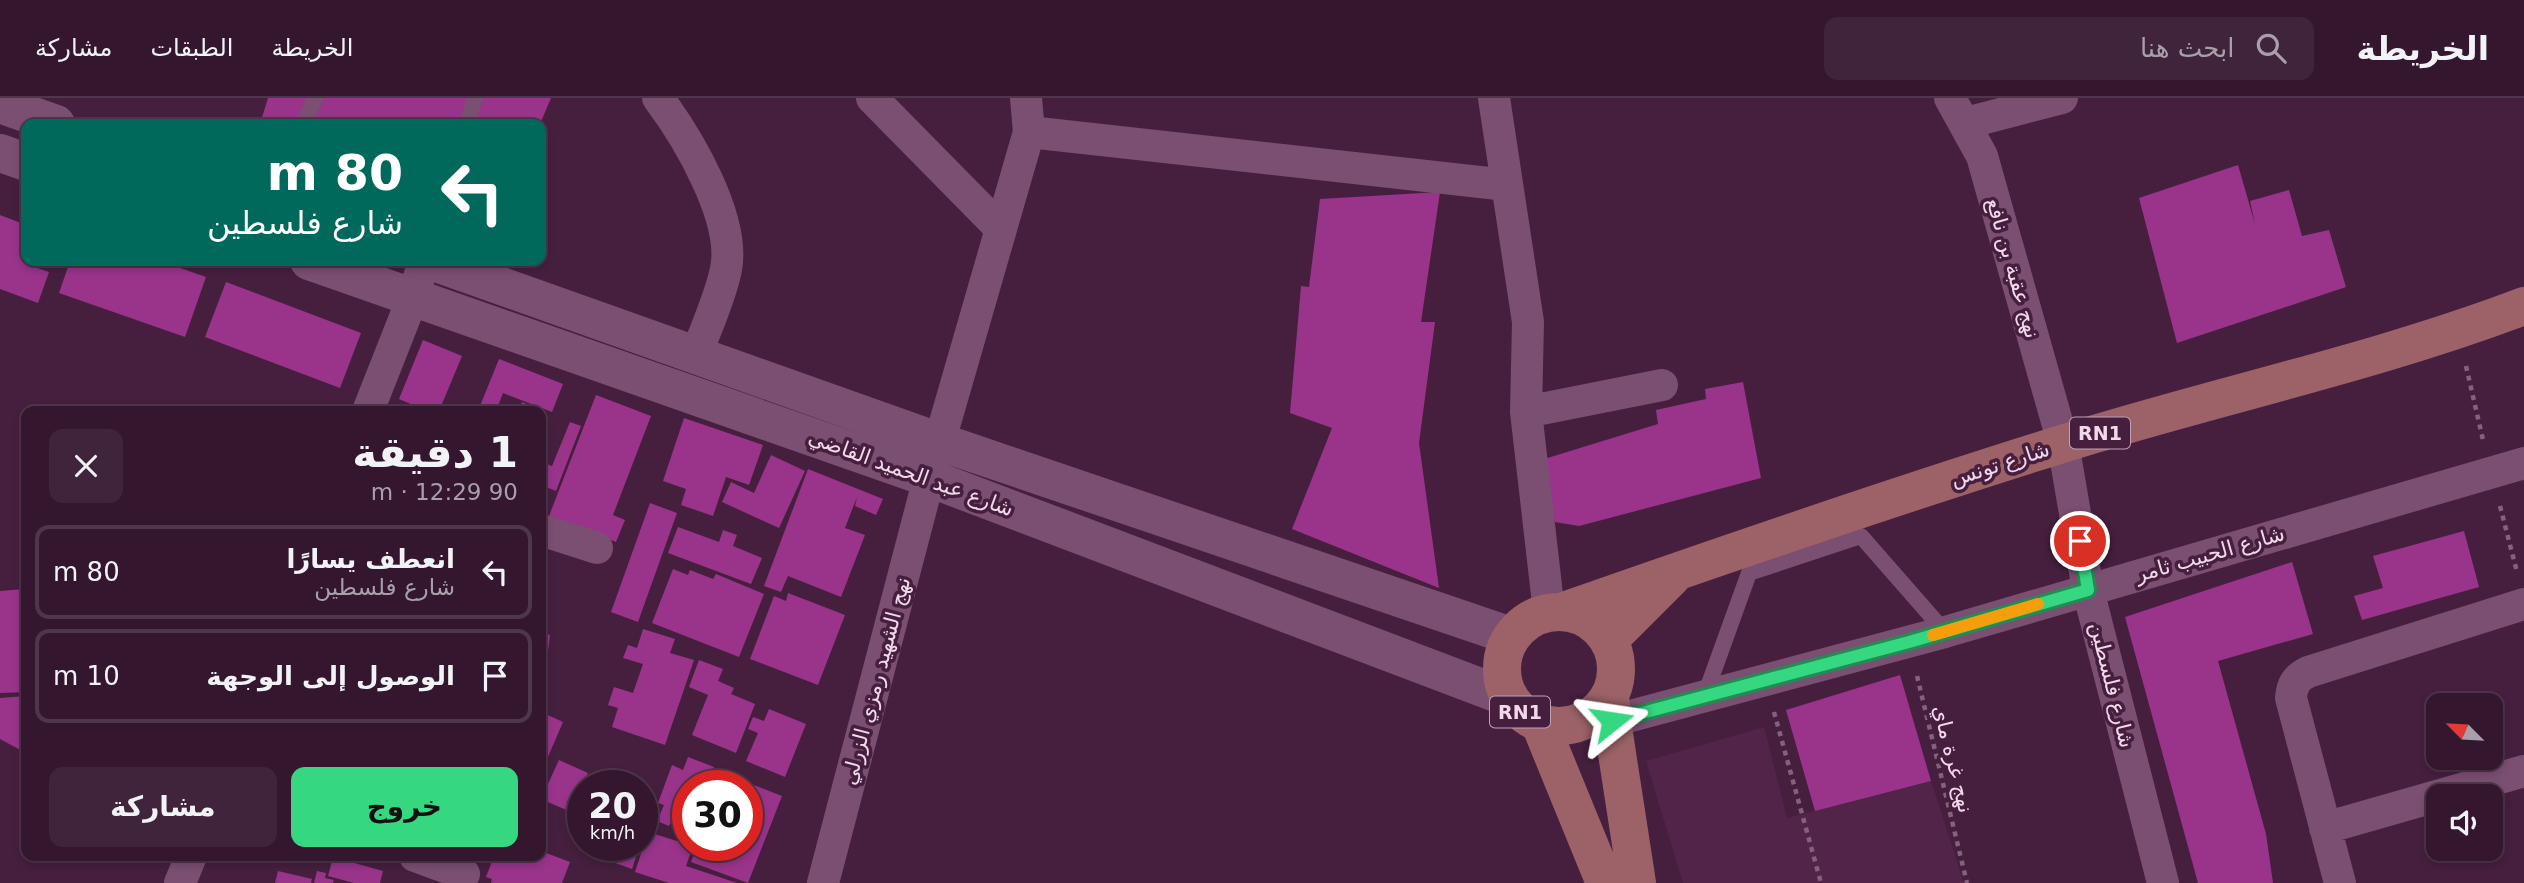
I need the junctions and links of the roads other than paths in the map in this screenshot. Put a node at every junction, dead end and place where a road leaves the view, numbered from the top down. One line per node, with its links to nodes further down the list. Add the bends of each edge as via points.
1 (314, 98): 11 (lane)
2 (475, 98): 12 (lane)
3 (658, 98): 23 (street, via 720,207 727,242 726,269)
4 (872, 98): 17 (street)
5 (1026, 98): 13 (street)
6 (1494, 98): 16 (street)
7 (2062, 98): 9 (street)
8 (0, 104): 10 (main road)
9 (1958, 111): 28 (street, نهج عقبة بن نافع, via 1982,156)
10 (41, 119)
11 (306, 119)
12 (469, 119)
13 (1029, 132): 16 (street); 17 (street, نهج الشهيد رمزي الزرلي)
14 (0, 153): 15 (main road)
15 (21, 160)
16 (1507, 186): 26 (street, via 1528,322)
17 (1001, 229): 27 (street, نهج الشهيد رمزي الزرلي)
18 (323, 266): 21 (main road, شارع عبد الحميد القاضي)
19 (422, 266): 21 (street)
20 (445, 266): 23 (main road, شارع عبد الحميد القاضي)
21 (413, 297): 25 (street); 30 (main road, شارع عبد الحميد القاضي)
22 (2524, 306): 28 (main road, شارع تونس / RN1, via 2458,331)
23 (696, 356): 27 (main road, شارع عبد الحميد القاضي)
24 (1662, 385): 26 (street)
25 (370, 406)
26 (1526, 412): 36 (street)
27 (940, 442): 30 (street, نهج الشهيد رمزي الزرلي); 38 (main road, شارع عبد الحميد القاضي)
28 (2063, 443): 33 (main road, شارع تونس / RN1); 35 (street, شارع فلسطين)
29 (2524, 463): 35 (street, شارع الحبيب ثامر)
30 (929, 478): 41 (main road, شارع عبد الحميد القاضي); 50 (street, نهج الشهيد رمزي الزرلي)
31 (546, 532): 32 (street)
32 (597, 548)
33 (1679, 570): 36 (main road, RN1); 39 (main road, RN1)
34 (2521, 589): 45 (street, via 2298,677 2291,698)
35 (2088, 590): 37 (street, شارع الحبيب ثامر); 53 (street, شارع فلسطين)
36 (1557, 612): 38 (main road, RN1, via 1528,621); 39 (main road, via 1582,616)
37 (1945, 632): 40 (street, شارع الحبيب ثامر); 40 (lane, via 1861,536 1749,573)
38 (1511, 636): 41 (main road, RN1, via 1503,656 1502,678)
39 (1609, 640): 42 (main road, via 1616,658)
40 (1705, 695): 42 (street, شارع الحبيب ثامر)
41 (1509, 698): 43 (main road, RN1)
42 (1611, 708): 43 (main road, RN1, via 1580,723); 52 (main road)
43 (1540, 724): 51 (main road, RN1)
44 (2524, 771): 45 (street)
45 (2325, 828): 54 (street)
46 (189, 861): 49 (street)
47 (429, 861): 48 (street)
48 (464, 874)
49 (180, 883)
50 (823, 883)
51 (1605, 883)
52 (1637, 883)
53 (2163, 883)
54 (2340, 883)

